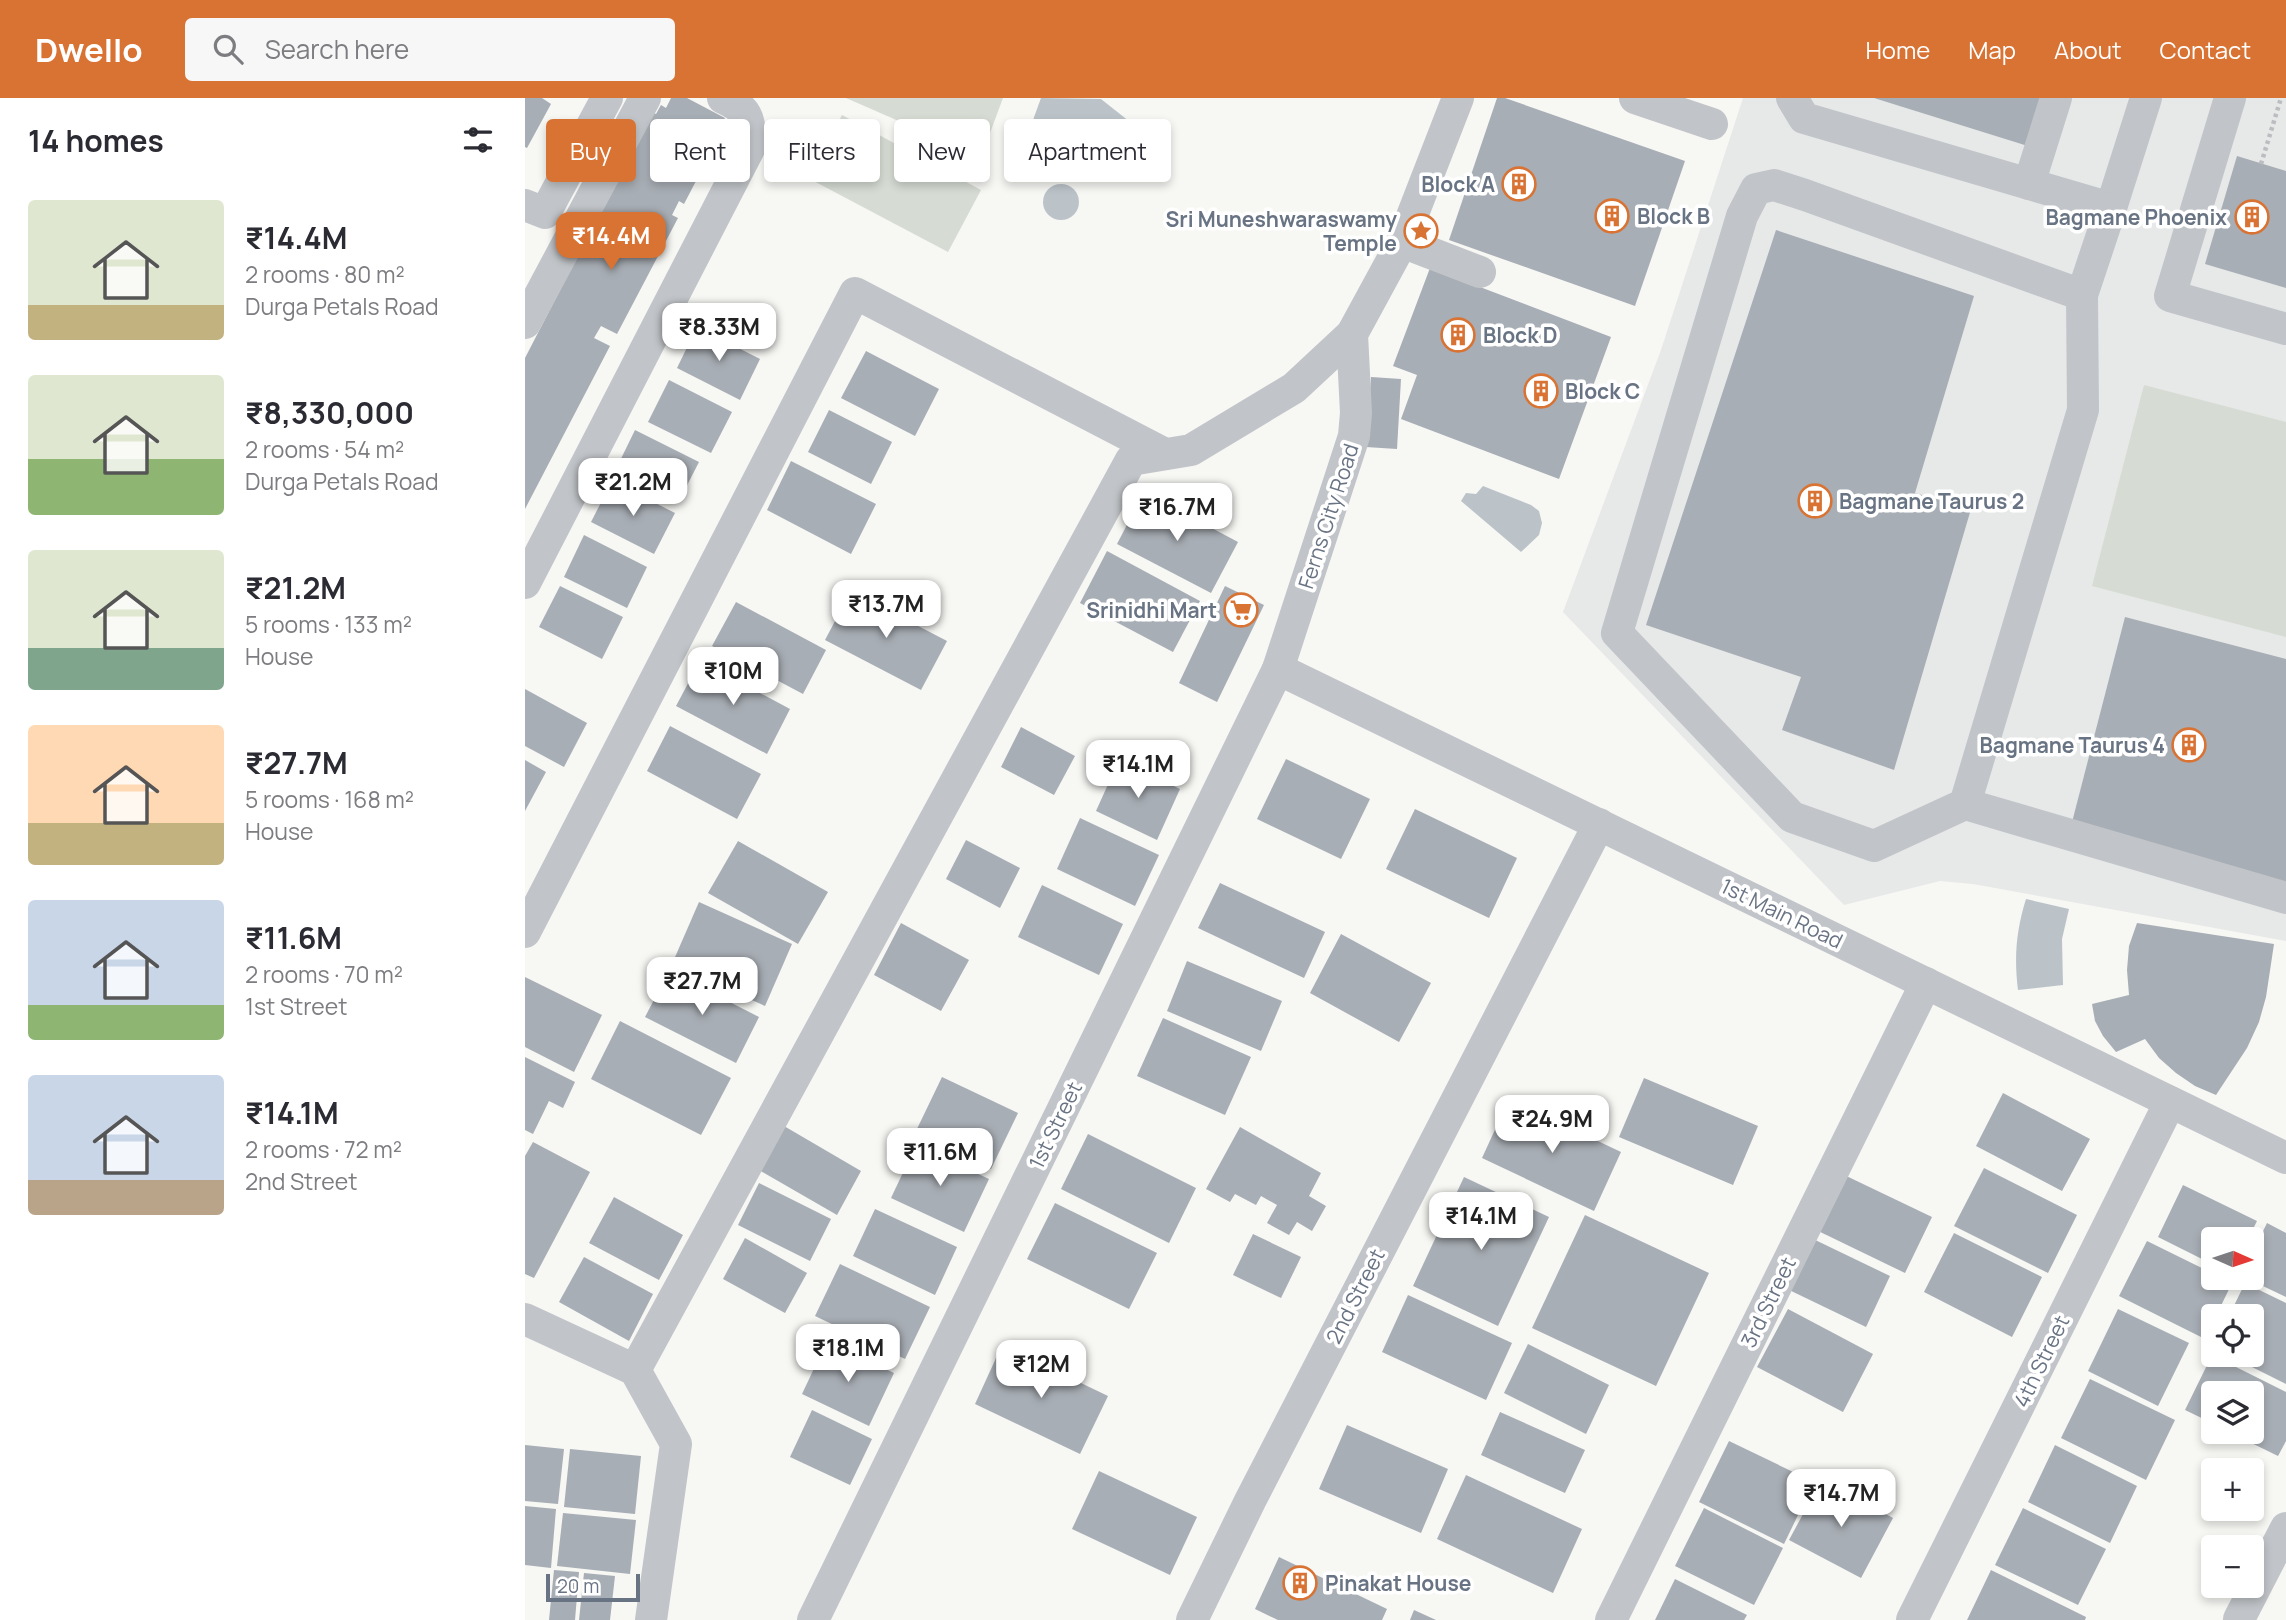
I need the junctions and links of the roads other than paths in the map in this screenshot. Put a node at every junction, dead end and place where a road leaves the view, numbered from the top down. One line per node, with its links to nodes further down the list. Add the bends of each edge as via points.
1 (607, 98): 12 (street, via 545,213)
2 (645, 98): 17 (street)
3 (723, 98): 21 (street, via 739,106 749,121 751,145)
4 (1458, 98): 14 (street)
5 (1635, 98): 10 (street)
6 (1792, 98): 11 (street, via 1804,118)
7 (2056, 98): 11 (street)
8 (2146, 98): 13 (street)
9 (2230, 98): 18 (street, via 2170,296)
10 (1712, 124)
11 (2029, 184): 13 (street)
12 (525, 205)
13 (2111, 208): 16 (street)
14 (1402, 242): 15 (street); 19 (street)
15 (1480, 272)
16 (2082, 295): 23 (street, via 2083,410); 23 (street, via 1805,195 1774,185 1756,189 1742,216 1618,633 1792,817 1874,846)
17 (525, 323)
18 (2286, 329)
19 (1352, 334): 20 (street, via 1293,388 1191,450); 22 (street, Ferns City Road, via 1354,436)
20 (1165, 454): 26 (street, via 855,293); 31 (street, via 1131,460)
21 (525, 583)
22 (1278, 669): 24 (street, 1st Main Road); 35 (street, 1st Street)
23 (1965, 804): 25 (street)
24 (1598, 824): 27 (street, 1st Main Road); 36 (street, 2nd Street)
25 (2286, 898)
26 (525, 932)
27 (1926, 984): 28 (street, 1st Main Road); 37 (street, 3rd Street)
28 (2170, 1102): 29 (street, 1st Main Road); 38 (street, 4th Street)
29 (2286, 1158)
30 (525, 1319): 31 (street)
31 (635, 1370): 34 (street, via 676,1444)
32 (2286, 1528): 33 (street)
33 (2239, 1619)
34 (651, 1620)
35 (813, 1620)
36 (1192, 1620)
37 (1611, 1620)
38 (1912, 1620)

